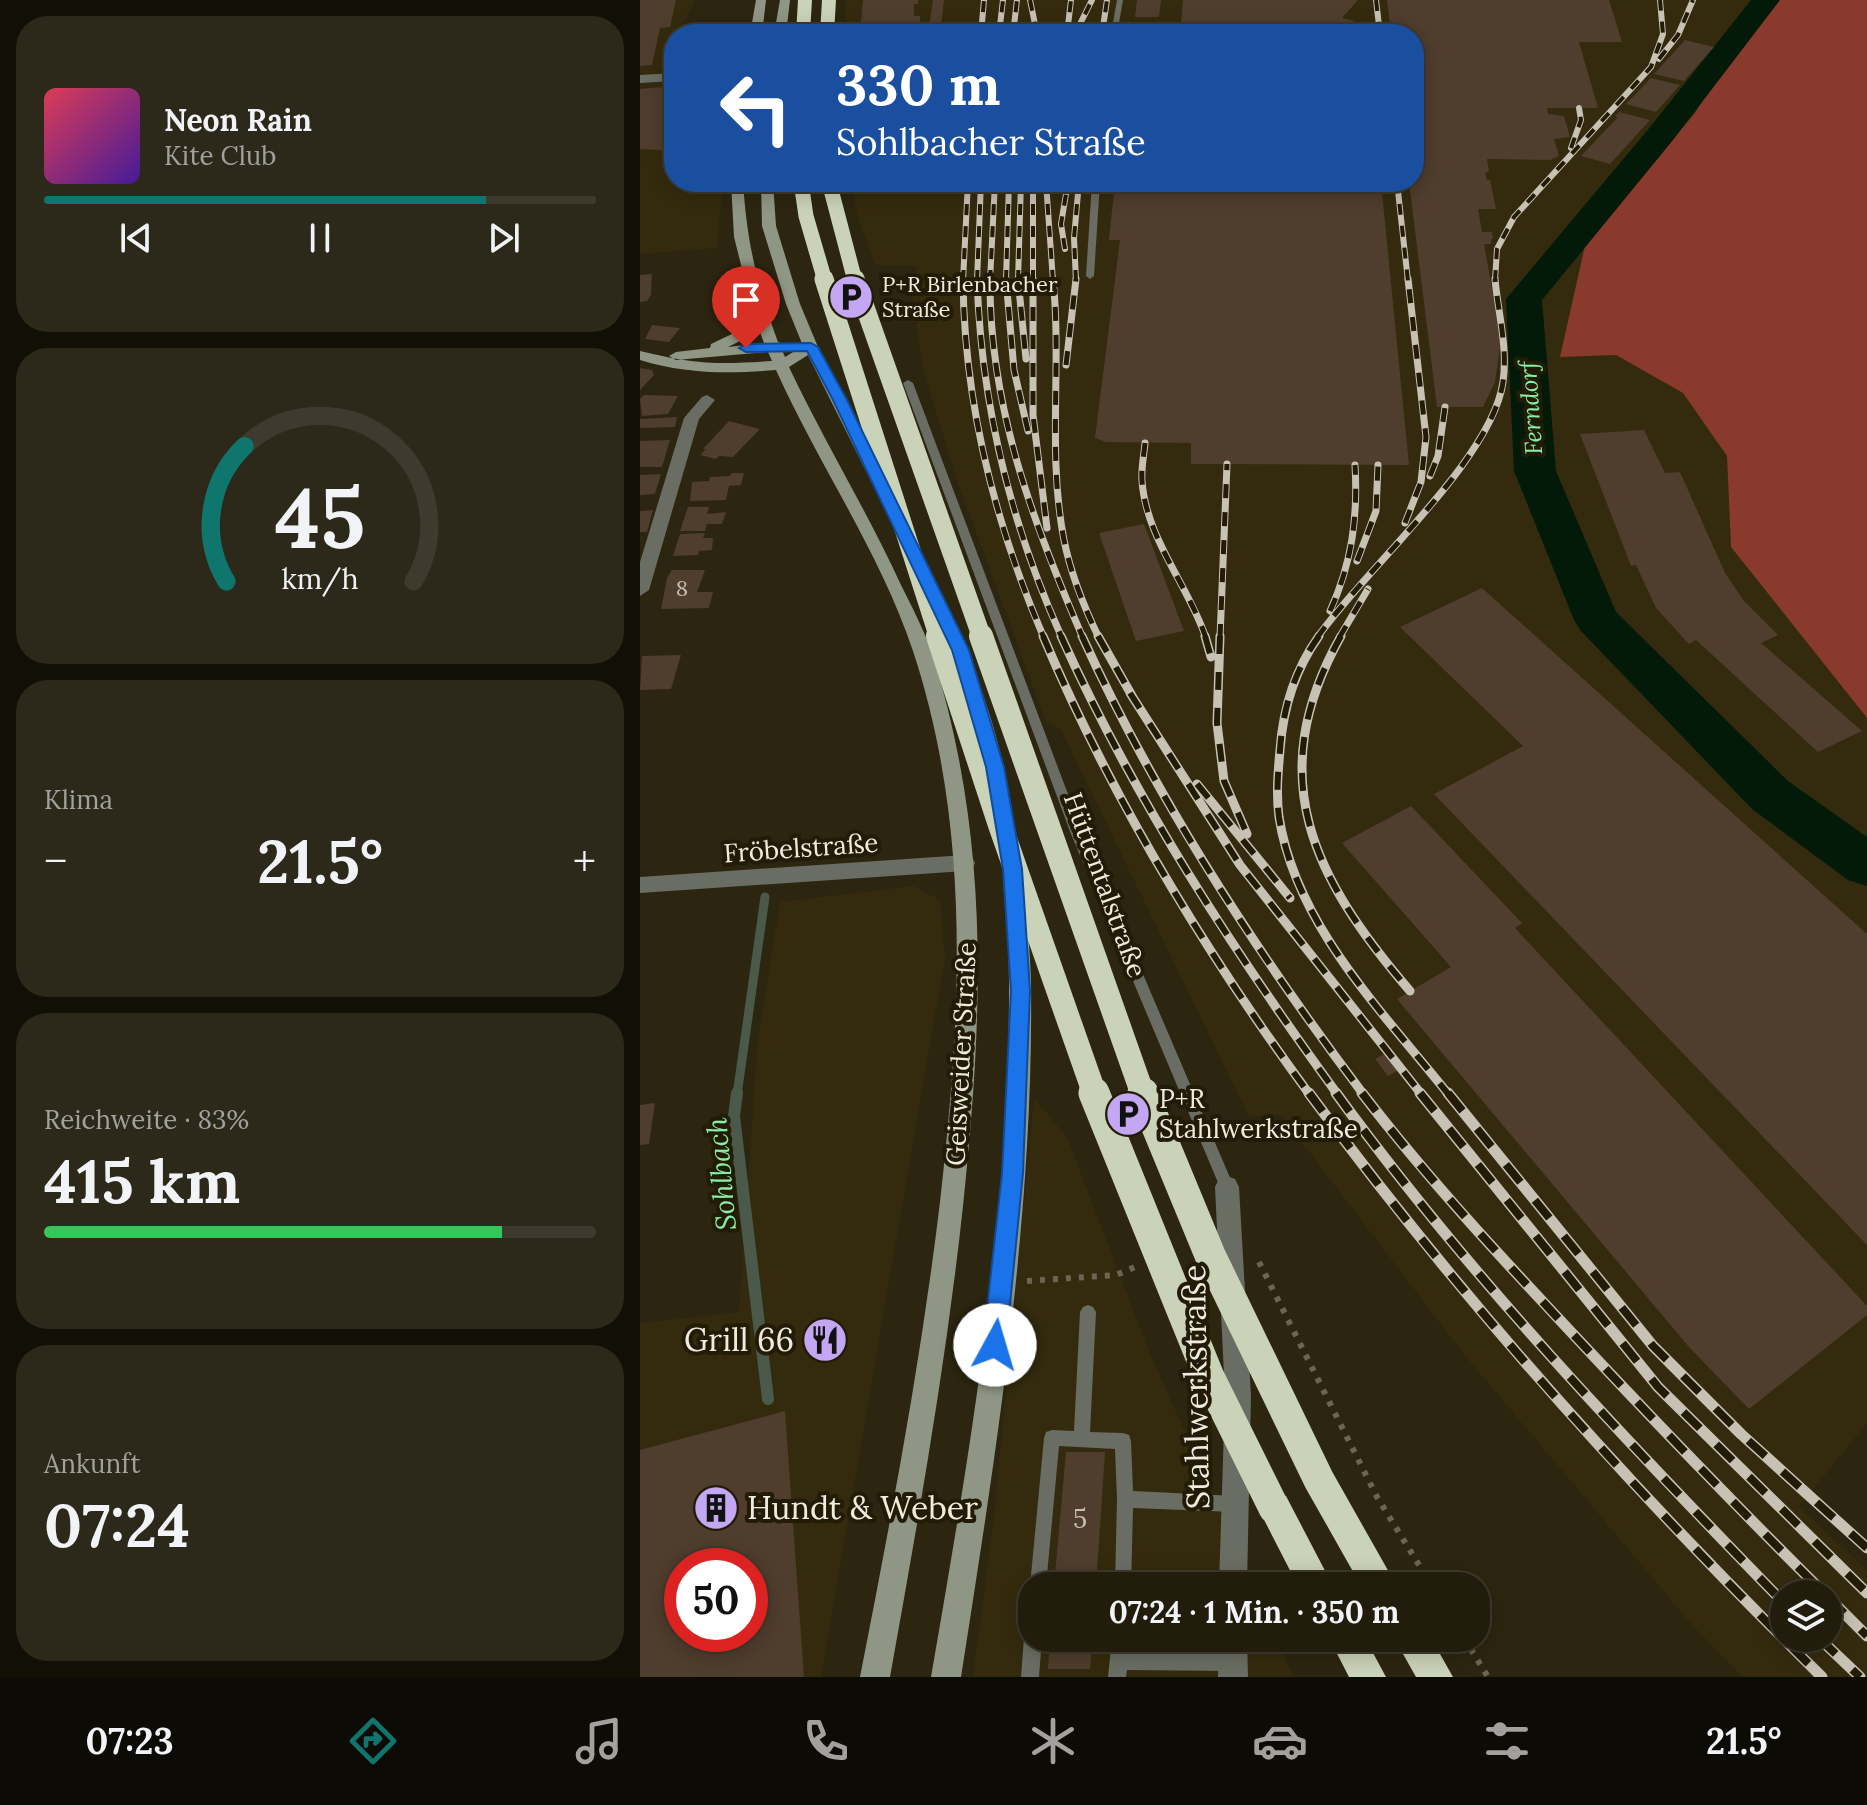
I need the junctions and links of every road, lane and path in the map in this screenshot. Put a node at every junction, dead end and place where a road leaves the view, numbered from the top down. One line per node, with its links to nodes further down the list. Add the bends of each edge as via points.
1 (761, 0): 6 (main road)
2 (785, 0): 7 (main road)
3 (805, 0): 8 (highway)
4 (829, 0): 9 (highway)
5 (1120, 0): 10 (lane)
6 (757, 24)
7 (781, 24)
8 (804, 24)
9 (828, 24)
10 (1116, 24)
11 (664, 78): 12 (street)
12 (640, 79)
13 (737, 192): 19 (main road, Geisweider Straße)
14 (767, 192): 18 (main road, Geisweider Straße)
15 (802, 192): 43 (highway, bridge, via 819,263 1101,1114 1210,1380)
16 (832, 192): 44 (highway, Hüttentalstraße, bridge, via 853,274 1145,1099 1210,1255 1319,1480)
17 (1095, 192): 20 (lane)
18 (769, 226): 19 (main road); 23 (main road, Geisweider Straße)
19 (738, 229): 21 (main road, Geisweider Straße)
20 (1090, 276)
21 (760, 313): 22 (main road, Geisweider Straße); 24 (main road, via 739,336)
22 (773, 346): 23 (main road); 24 (main road); 26 (main road, Geisweider Straße)
23 (811, 347): 26 (main road); 35 (main road, Geisweider Straße, via 960,650 995,767 1012,869 1020,991)
24 (697, 355): 25 (main road)
25 (644, 356): 26 (main road, via 716,370)
26 (782, 365): 30 (main road, Geisweider Straße, via 892,581 924,658 948,755)
27 (908, 383): 32 (lane, via 1077,834)
28 (707, 400): 29 (street, via 692,418)
29 (640, 590)
30 (965, 863): 31 (street, Fröbelstraße); 52 (main road, Geisweider Straße, via 969,993 950,1223 908,1504)
31 (640, 885)
32 (1227, 1187): 39 (street, Stahlwerkstraße, via 1238,1396)
33 (1255, 1252): 45 (path, via 1377,1497)
34 (1144, 1262): 35 (path, via 1116,1275)
35 (1002, 1282): 53 (main road, Geisweider Straße, via 981,1470)
36 (1088, 1312): 37 (lane)
37 (1082, 1439): 38 (lane, via 1123,1441); 40 (lane, via 1052,1438)
38 (1125, 1499): 39 (lane); 41 (lane)
39 (1235, 1504): 42 (street, Stahlwerkstraße)
40 (1039, 1572)
41 (1123, 1572)
42 (1233, 1572)
43 (1309, 1572)
44 (1371, 1572)
45 (1423, 1572)
46 (1032, 1652): 54 (lane)
47 (1354, 1652): 55 (highway)
48 (1420, 1652): 56 (highway)
49 (1473, 1652): 57 (path)
50 (1233, 1659): 51 (lane)
51 (1118, 1669)
52 (875, 1677)
53 (946, 1677)
54 (1030, 1677)
55 (1369, 1677)
56 (1436, 1677)
57 (1488, 1677)

